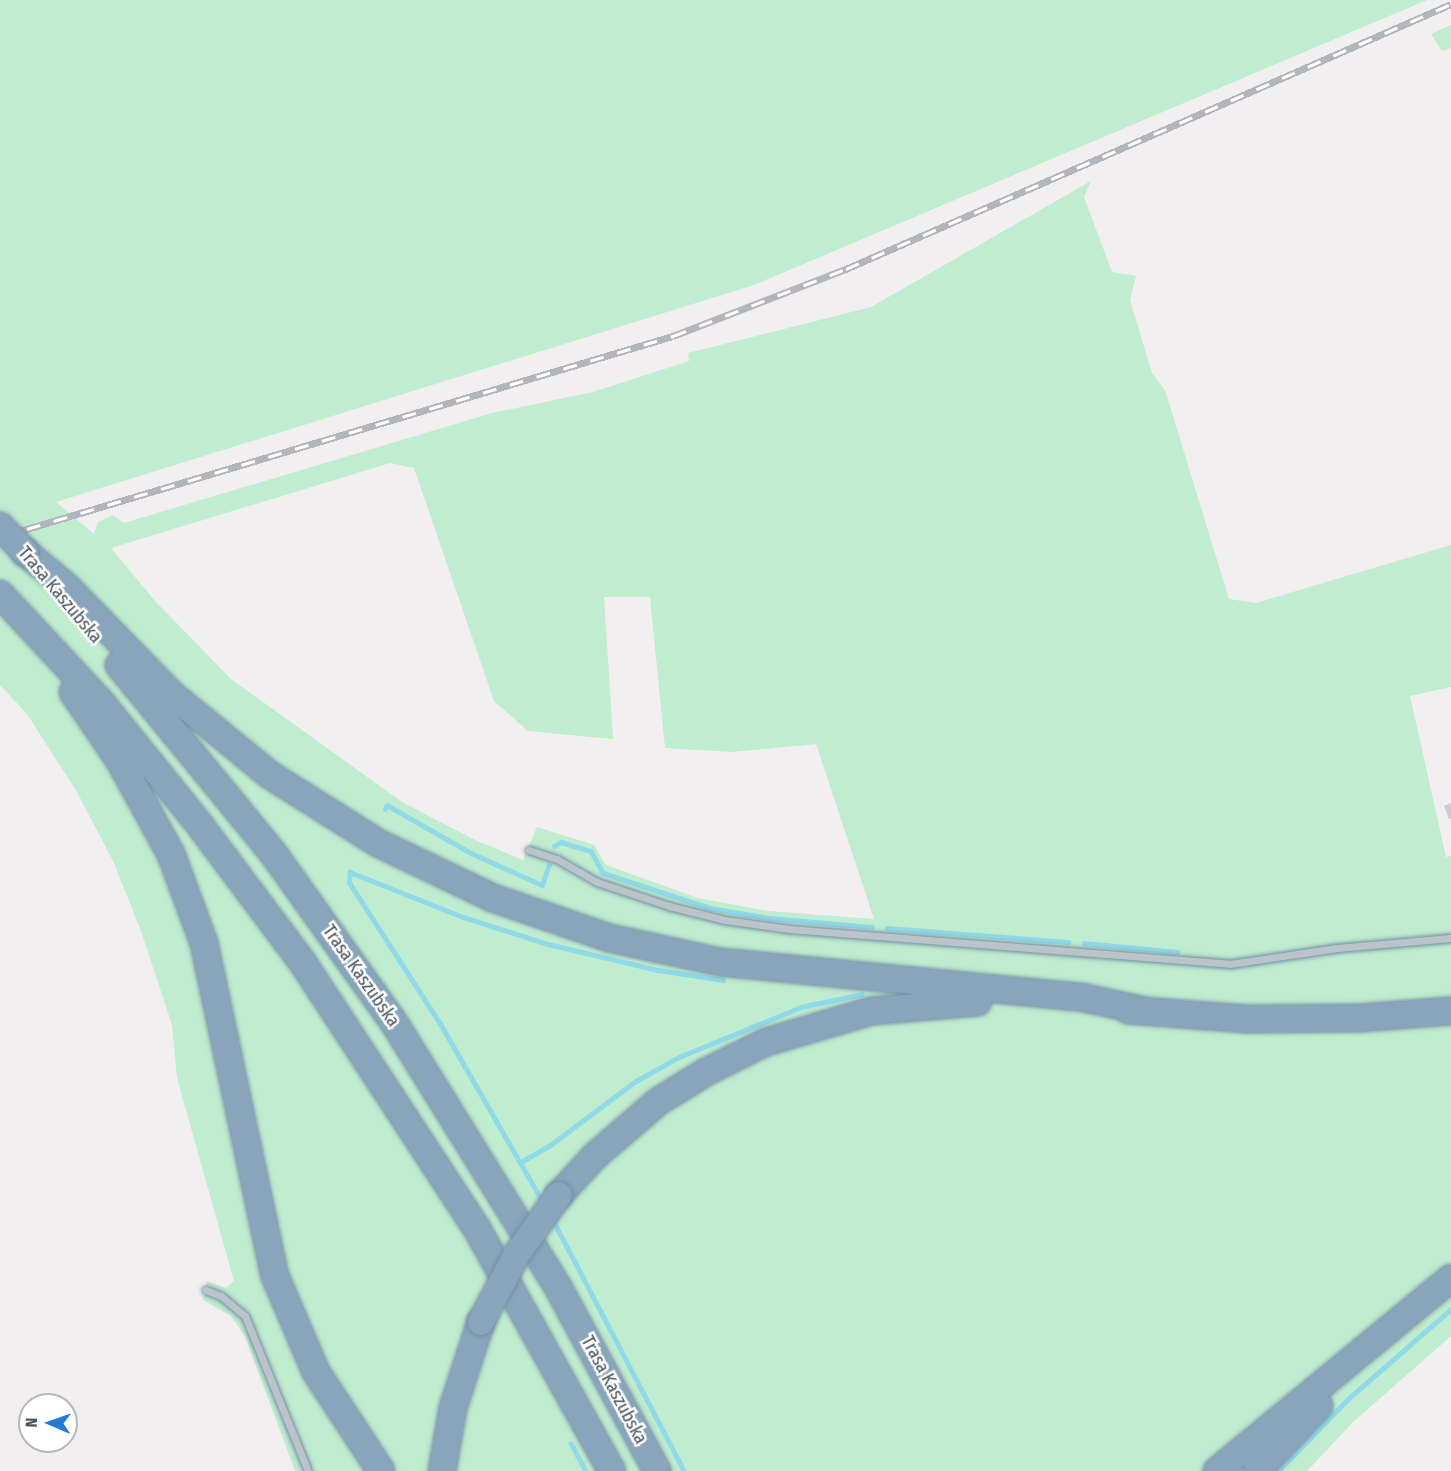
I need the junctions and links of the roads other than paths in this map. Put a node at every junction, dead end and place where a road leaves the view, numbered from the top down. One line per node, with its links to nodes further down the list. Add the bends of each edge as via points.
1 (0, 526): 2 (highway, Trasa Kaszubska, bridge)
2 (24, 552): 7 (highway, via 68,587 171,694 270,775 378,843 493,898 609,938 720,962 1085,998); 16 (highway, Trasa Kaszubska, via 273,853 393,1021 552,1278)
3 (0, 594): 15 (highway, via 99,700 203,828 303,963 476,1227)
4 (0, 600): 13 (highway, via 120,761 171,854 204,943 259,1213 286,1306 331,1400)
5 (529, 850): 6 (lane, via 556,859 597,882 669,906 725,920 789,929 1230,964 1337,948)
6 (1451, 938)
7 (1145, 1011): 8 (highway, via 1247,1019 1359,1018); 14 (highway, bridge, via 962,1002 871,1011 823,1022 766,1042 684,1085 612,1139 559,1195 513,1261 482,1322 456,1397)
8 (1451, 1011)
9 (1451, 1278): 17 (highway)
10 (206, 1290): 12 (lane, via 221,1296 245,1316)
11 (1451, 1293): 18 (highway, via 1340,1386)
12 (308, 1471)
13 (381, 1471)
14 (442, 1471)
15 (612, 1471)
16 (657, 1471)
17 (1217, 1471)
18 (1257, 1471)

